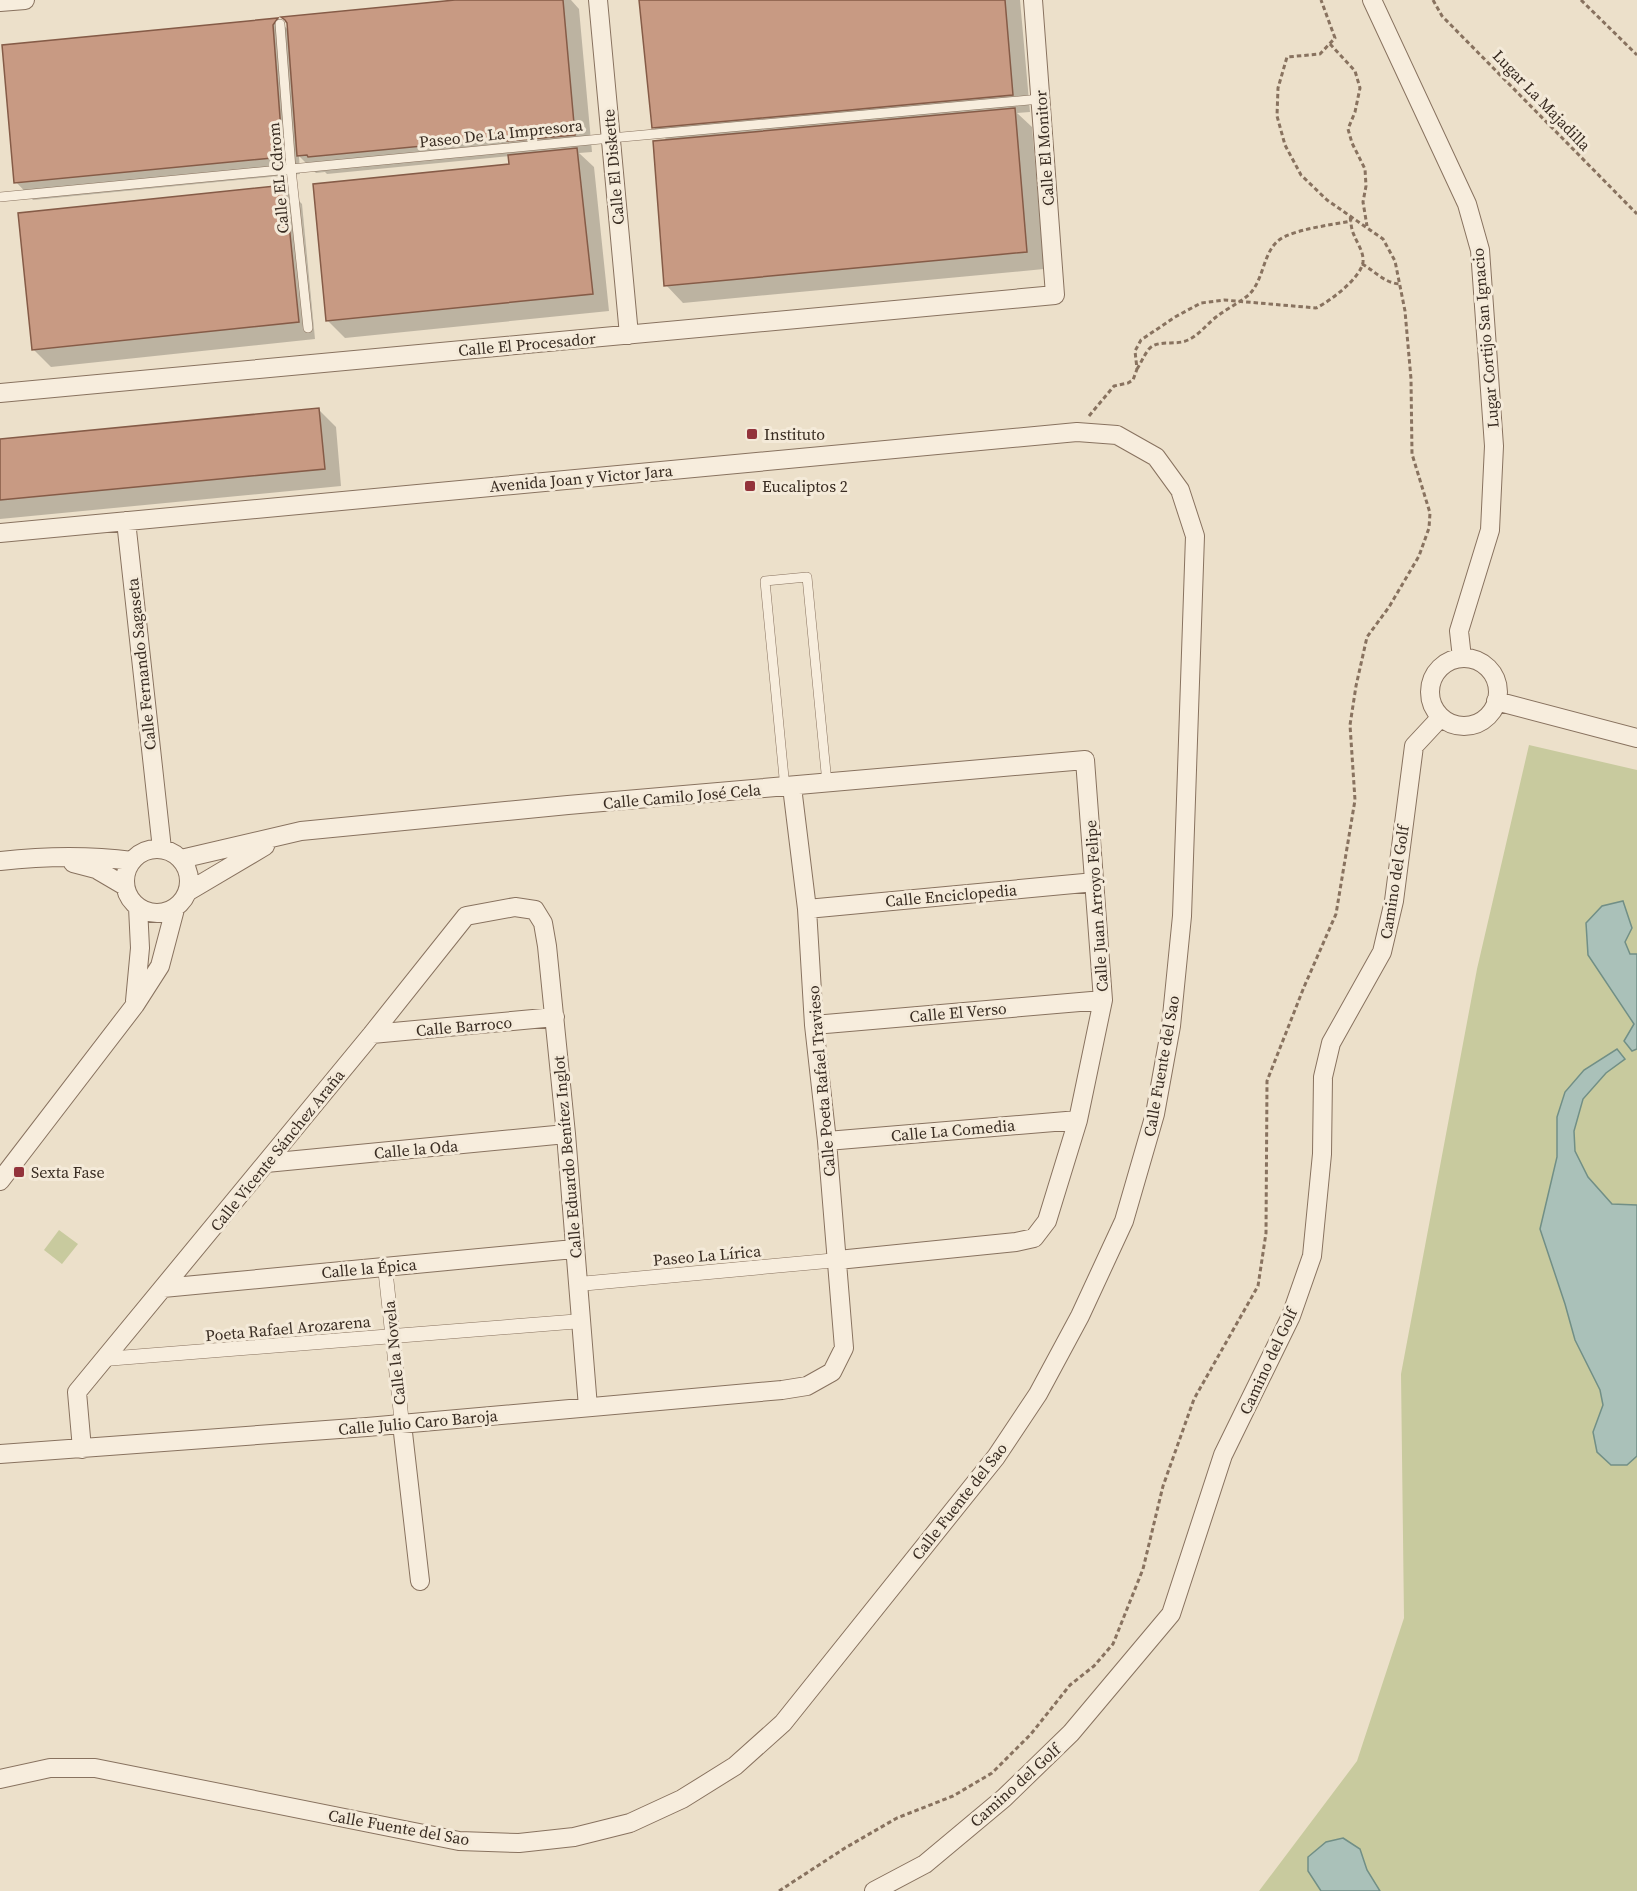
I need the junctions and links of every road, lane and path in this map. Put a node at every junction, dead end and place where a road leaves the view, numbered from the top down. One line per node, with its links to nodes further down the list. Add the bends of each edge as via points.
1 (25, 0): 8 (street)
2 (598, 0): 13 (street, Calle El Diskette)
3 (1033, 0): 12 (street, Calle El Monitor)
4 (1321, 0): 10 (path, via 1335,38)
5 (1372, 0): 32 (street, Lugar Cortijo San Ignacio, via 1467,204 1479,250 1494,446 1490,530 1459,631)
6 (1433, 0): 16 (path, Lugar La Majadilla, via 1442,16)
7 (1581, 0): 11 (path)
8 (0, 2)
9 (280, 24): 14 (lane, Calle EL Cdrom)
10 (1330, 44): 17 (path, via 1320,54 1287,57 1278,88 1277,116 1285,144 1301,175); 19 (path, via 1355,71 1360,88 1348,129 1365,169 1363,202)
11 (1637, 55)
12 (1040, 99): 13 (lane, Paseo De La Impresora); 22 (street, Calle El Monitor)
13 (611, 138): 14 (lane, Paseo De La Impresora); 25 (street, Calle El Diskette)
14 (291, 169): 15 (lane, Paseo De La Impresora); 24 (lane, Calle EL Cdrom)
15 (0, 197)
16 (1637, 214)
17 (1350, 216): 18 (path); 19 (path)
18 (1351, 220): 20 (path); 23 (path, via 1284,237 1273,246 1255,287)
19 (1368, 228): 21 (path, via 1383,239 1395,261)
20 (1362, 264): 21 (path, via 1384,280); 23 (path, via 1347,285 1316,308)
21 (1400, 284): 78 (path, via 1411,379 1412,454 1430,513 1430,528 1419,556 1367,638 1356,686 1350,725 1354,800 1336,915 1267,1081 1266,1233 1258,1286 1194,1399 1163,1486 1143,1569 1113,1644 1070,1685 1031,1734 992,1773 953,1796 897,1818)
22 (1055, 296): 25 (street, Calle El Procesador)
23 (1238, 302): 26 (path, via 1185,342 1153,346); 26 (path, via 1201,303 1151,332 1135,351)
24 (308, 328)
25 (629, 335): 27 (street, Calle El Procesador)
26 (1137, 369): 28 (path, via 1133,380 1114,386)
27 (0, 393)
28 (1077, 432): 29 (street, Avenida Joan y Victor Jara, via 1117,435); 30 (street, Avenida Joan y Victor Jara)
29 (1156, 457): 77 (street, Calle Fuente del Sao, via 1180,490 1195,536 1182,916 1171,1026 1155,1114 1124,1221 1038,1394 996,1457 783,1723 735,1766 682,1799 630,1823 574,1837 519,1843 459,1841 95,1768 50,1768)
30 (126, 521): 31 (street, Avenida Joan y Victor Jara); 39 (street, Calle Fernando Sagaseta)
31 (0, 533)
32 (1462, 658): 33 (street, via 1474,659 1494,676 1498,688); 34 (street, via 1441,666 1430,686 1430,697)
33 (1496, 701): 34 (street, via 1490,713 1466,726); 35 (street)
34 (1441, 717): 79 (street, Camino del Golf, via 1414,746 1394,901 1382,952 1331,1043 1323,1077 1322,1154 1312,1256 1291,1316 1223,1455 1171,1614 1071,1733 1004,1798 925,1864)
35 (1637, 738)
36 (1085, 760): 37 (street, Calle Camilo José Cela); 46 (street, Calle Juan Arroyo Felipe)
37 (827, 783): 38 (street, Calle Camilo José Cela); 38 (lane, via 807,576 765,581)
38 (788, 787): 40 (street, Calle Camilo José Cela, via 313,830); 51 (street, Calle Poeta Rafael Travieso)
39 (156, 808): 41 (street, Calle Fernando Sagaseta); 43 (street, Calle Fernando Sagaseta)
40 (280, 837): 44 (street, Calle Camilo José Cela); 48 (street, Calle Camilo José Cela)
41 (162, 849): 43 (street, via 155,848); 44 (street)
42 (45, 856): 43 (street); 45 (street); 47 (street, via 96,869)
43 (136, 857): 47 (street, via 125,877)
44 (181, 859): 48 (street, via 189,874)
45 (0, 861)
46 (1095, 882): 51 (street, Calle Enciclopedia); 53 (street, Calle Juan Arroyo Felipe)
47 (125, 886): 49 (street)
48 (189, 891): 50 (street)
49 (138, 907): 50 (street, via 156,914); 54 (street, via 140,948)
50 (175, 909): 54 (street, via 160,966)
51 (807, 909): 56 (street, Calle Poeta Rafael Travieso)
52 (535, 910): 55 (street, Calle Eduardo Benítez Inglot, via 543,922); 57 (street, Calle Vicente Sánchez Araña, via 515,907 466,916)
53 (1103, 1000): 56 (street, Calle El Verso); 58 (street, Calle Juan Arroyo Felipe)
54 (135, 1005): 62 (street)
55 (555, 1017): 57 (street, Calle Barroco); 59 (street, Calle Eduardo Benítez Inglot)
56 (814, 1025): 60 (street, Calle Poeta Rafael Travieso)
57 (372, 1034): 61 (street, Calle Vicente Sánchez Araña)
58 (1078, 1120): 60 (street, Calle La Comedia); 64 (street, Calle Juan Arroyo Felipe, via 1047,1221 1034,1238)
59 (566, 1134): 61 (street, Calle la Oda); 63 (street, Calle Eduardo Benítez Inglot)
60 (827, 1141): 64 (street, Calle Poeta Rafael Travieso)
61 (266, 1163): 67 (street, Calle Vicente Sánchez Araña)
62 (0, 1181)
63 (574, 1249): 65 (street, Calle la Épica); 66 (street, Calle Eduardo Benítez Inglot)
64 (838, 1260): 66 (street, Paseo La Lírica); 71 (street, Calle Poeta Rafael Travieso, via 844,1348)
65 (385, 1267): 67 (street, Calle la Épica); 69 (street, Calle la Novela)
66 (579, 1284): 68 (street, Calle Eduardo Benítez Inglot)
67 (163, 1288): 70 (street, Calle Vicente Sánchez Araña)
68 (582, 1321): 69 (street, Poeta Rafael Arozarena); 72 (street, Calle Eduardo Benítez Inglot)
69 (392, 1336): 70 (street, Poeta Rafael Arozarena); 73 (street, Calle la Novela)
70 (105, 1359): 74 (street, Calle Vicente Sánchez Araña, via 77,1392)
71 (832, 1372): 72 (street, Calle Julio Caro Baroja, via 807,1386 782,1390)
72 (588, 1407): 73 (street, Calle Julio Caro Baroja)
73 (402, 1424): 74 (street, Calle Julio Caro Baroja); 76 (street, Calle la Novela)
74 (82, 1449): 75 (street, Calle Julio Caro Baroja)
75 (0, 1454)
76 (420, 1581)
77 (0, 1779)
78 (779, 1891)
79 (874, 1891)

